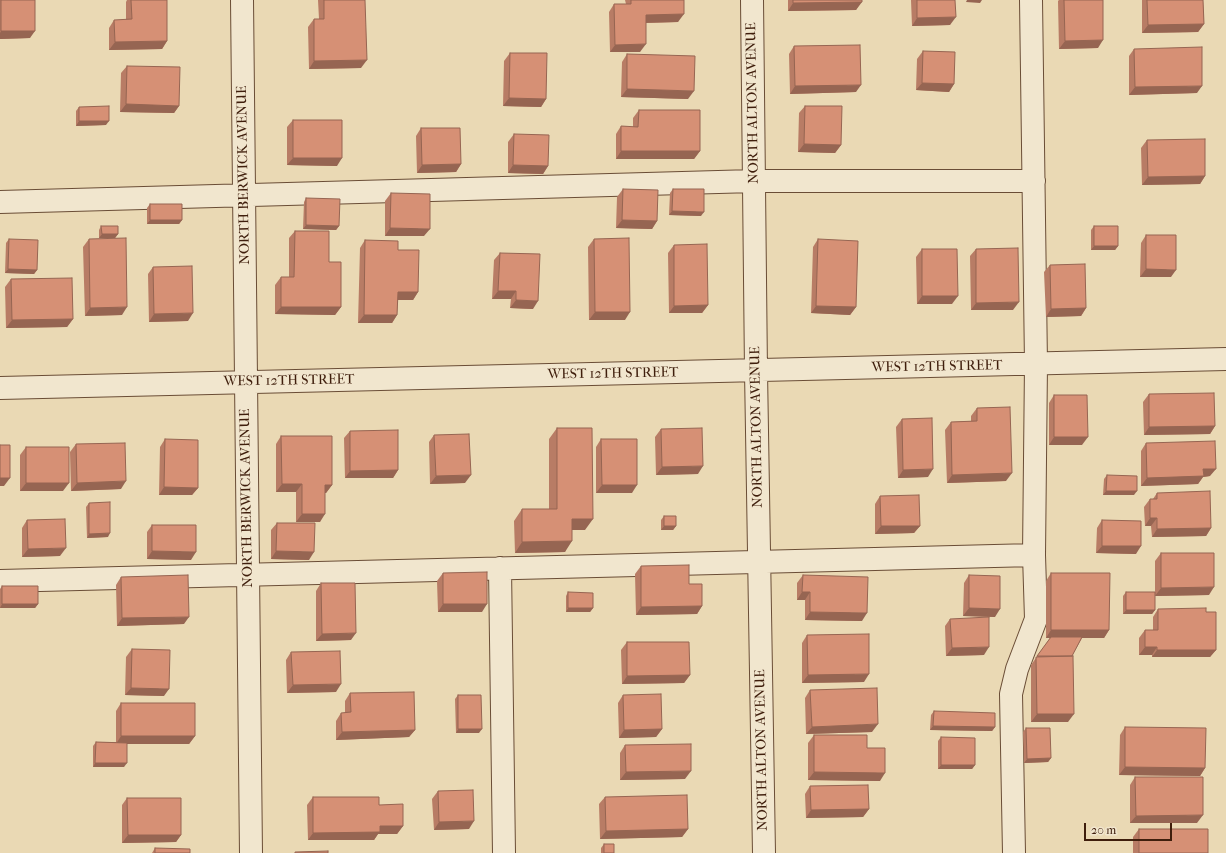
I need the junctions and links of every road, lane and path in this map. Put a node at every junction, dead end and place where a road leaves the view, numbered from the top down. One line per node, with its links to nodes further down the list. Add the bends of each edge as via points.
1 (242, 0): 6 (street, NORTH BERWICK AVENUE)
2 (752, 0): 4 (street, NORTH ALTON AVENUE)
3 (1031, 0): 5 (street)
4 (754, 180): 5 (street); 6 (street); 10 (street, NORTH ALTON AVENUE)
5 (1034, 180): 9 (street)
6 (244, 195): 7 (street); 11 (street, NORTH BERWICK AVENUE)
7 (0, 202)
8 (1226, 359): 9 (street, WEST 12TH STREET)
9 (1036, 364): 10 (street, WEST 12TH STREET); 13 (street)
10 (756, 371): 11 (street, WEST 12TH STREET); 14 (street, NORTH ALTON AVENUE)
11 (246, 382): 12 (street, WEST 12TH STREET); 16 (street, NORTH BERWICK AVENUE)
12 (0, 388)
13 (1034, 555): 14 (street); 21 (street, via 1036,619 1017,669 1011,694)
14 (759, 562): 15 (street); 20 (street, NORTH ALTON AVENUE)
15 (500, 568): 16 (street); 19 (street)
16 (248, 575): 17 (street); 18 (street, NORTH BERWICK AVENUE)
17 (0, 581)
18 (251, 853)
19 (504, 853)
20 (764, 853)
21 (1014, 853)

